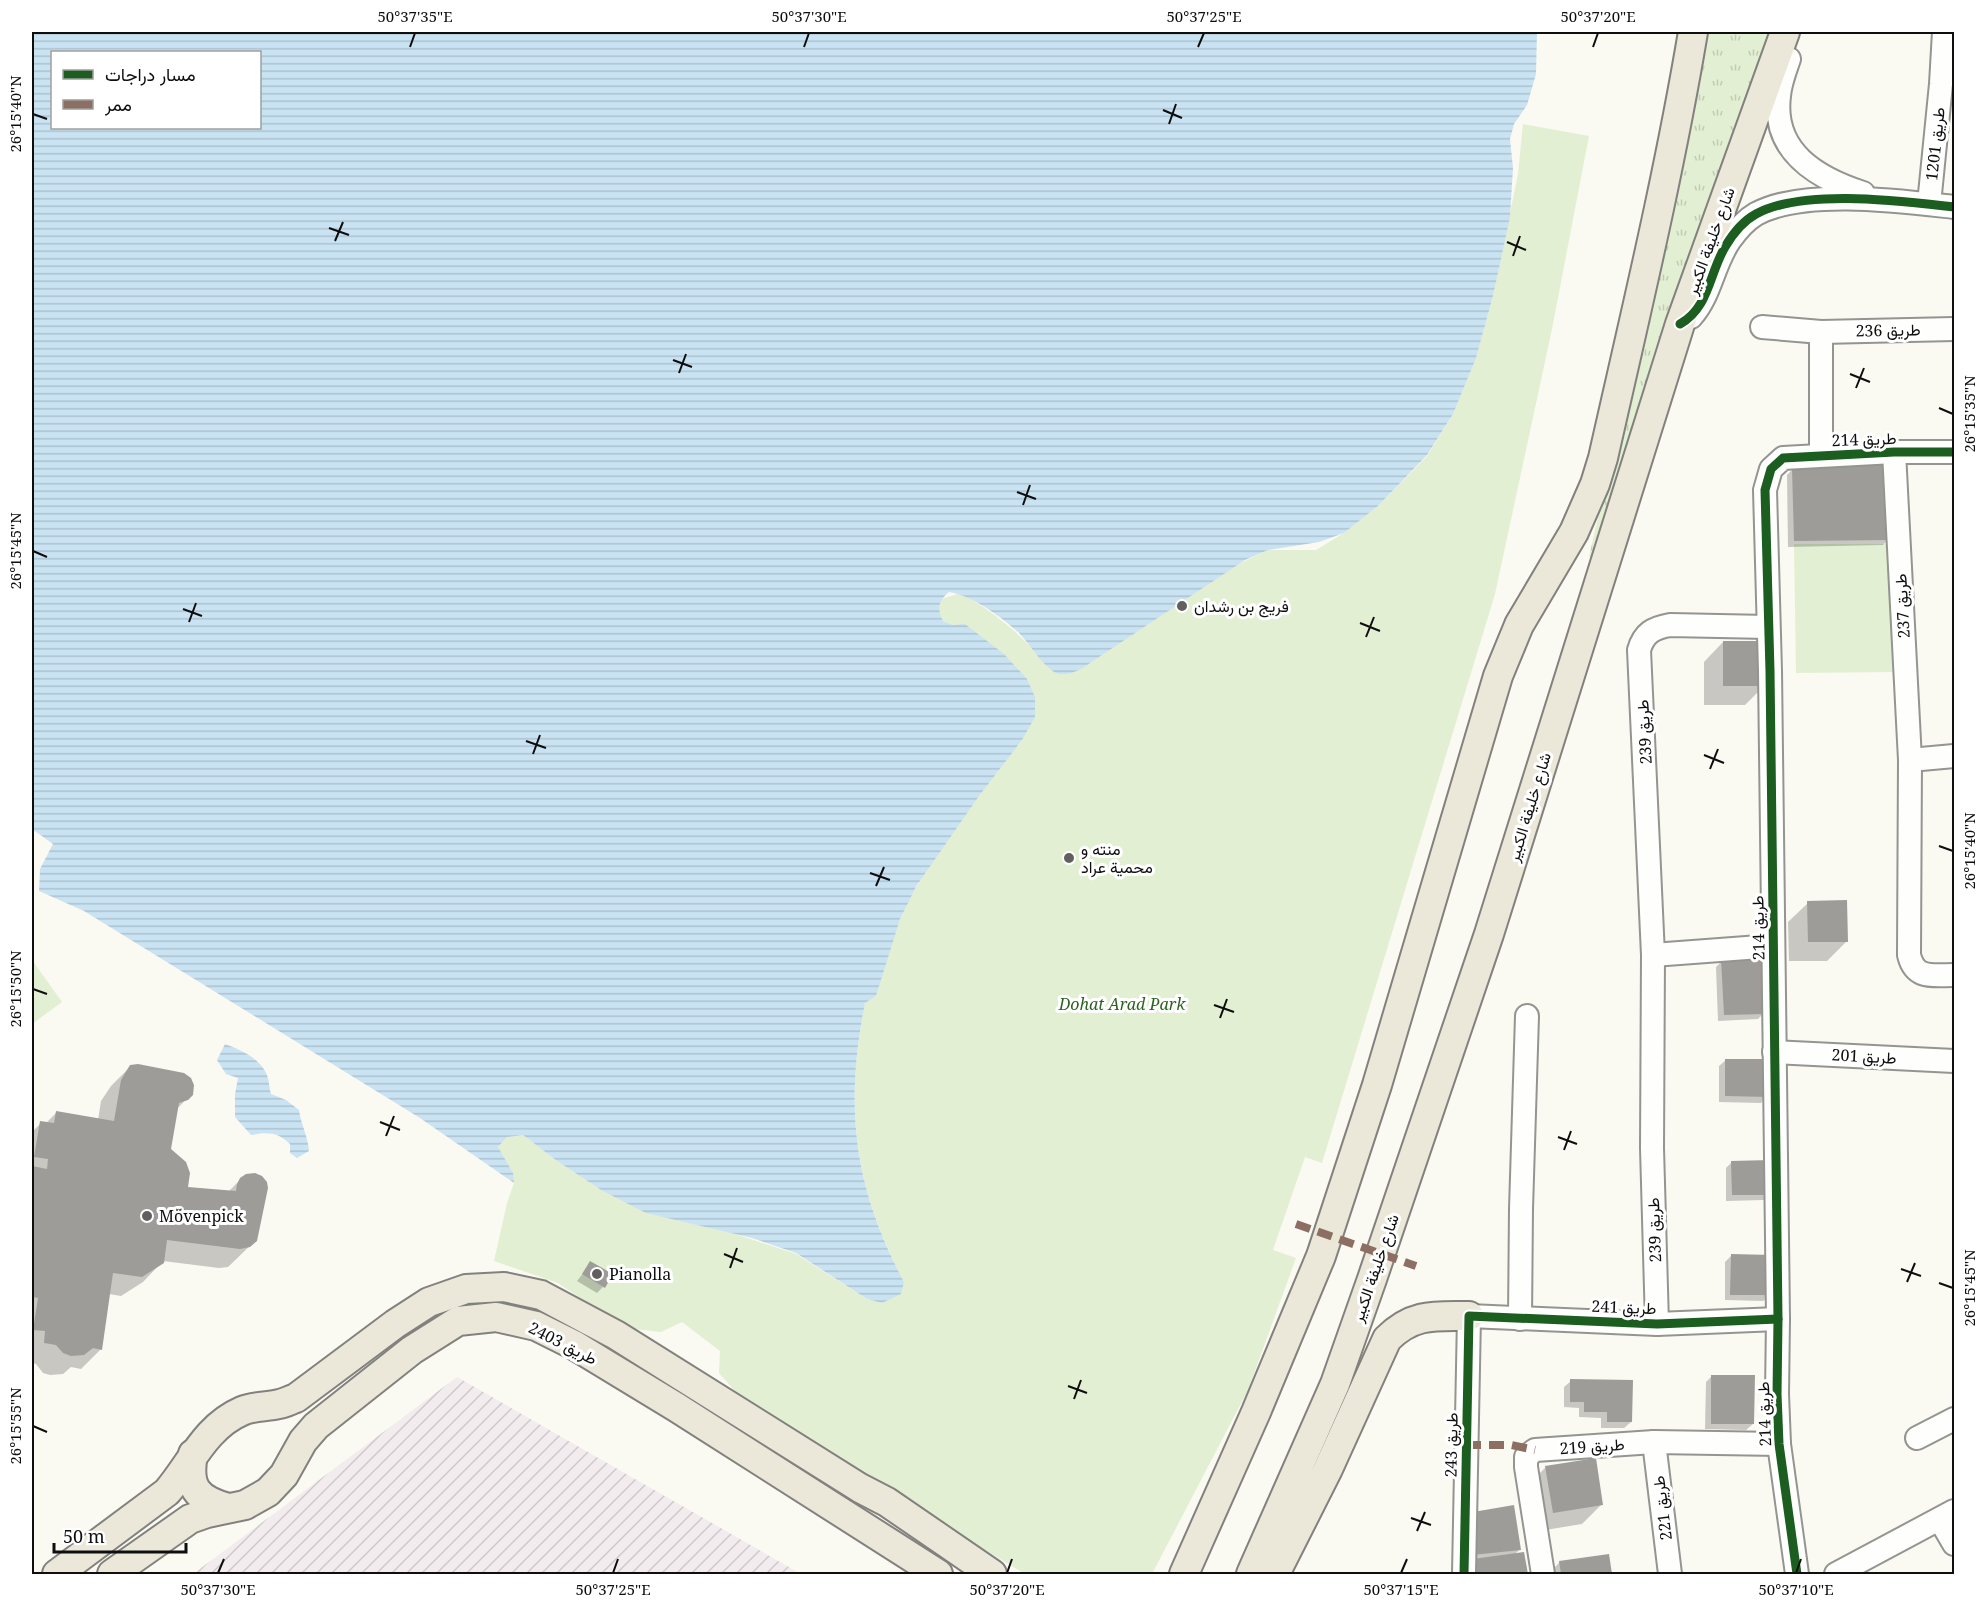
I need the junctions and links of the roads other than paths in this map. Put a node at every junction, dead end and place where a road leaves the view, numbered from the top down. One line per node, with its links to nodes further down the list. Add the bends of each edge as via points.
1 (1693, 32): 41 (main road, via 1646,269 1595,484 1574,532 1519,625 1498,676 1380,1074 1321,1256)
2 (1785, 32): 9 (main road, شارع خليفة الكبير)
3 (1794, 32): 6 (street, via 1794,45 1778,97 1786,139 1802,162 1825,179)
4 (1944, 32): 5 (street, طريق 1201)
5 (1948, 85): 7 (street, طريق 1201)
6 (1882, 199): 7 (street); 9 (street, via 1812,200 1756,214 1731,239 1702,303 1692,317)
7 (1929, 204): 8 (street)
8 (1954, 207)
9 (1680, 324): 50 (main road, شارع خليفة الكبير, via 1489,934 1372,1279 1335,1384)
10 (1762, 327): 12 (street, طريق 236)
11 (1954, 329): 12 (street, طريق 236)
12 (1821, 332): 15 (street)
13 (1894, 452): 14 (street, طريق 214); 15 (street, طريق 214); 18 (street, طريق 237)
14 (1954, 452)
15 (1821, 455): 16 (street, طريق 214, via 1783,458 1767,479)
16 (1768, 627): 19 (street, طريق 214); 20 (street, طريق 239, via 1670,625 1657,627 1642,641 1639,650)
17 (1954, 756): 18 (street)
18 (1910, 760): 21 (street, طريق 237, via 1911,966 1921,974)
19 (1773, 946): 20 (street); 23 (street, طريق 214)
20 (1653, 955): 28 (street, طريق 239, via 1652,1148)
21 (1954, 975)
22 (1527, 1016): 26 (street)
23 (1774, 1052): 24 (street, طريق 201); 27 (street, طريق 214)
24 (1954, 1061)
25 (1469, 1316): 26 (street, طريق 241); 51 (main road, via 1414,1319 1387,1339); 52 (street, طريق 243)
26 (1520, 1319): 28 (street, طريق 241)
27 (1778, 1319): 28 (street, طريق 241); 35 (street, طريق 214)
28 (1657, 1324)
29 (692, 1383): 30 (main road, طريق 2403, via 616,1335 541,1295 483,1287 429,1302 296,1398); 31 (main road); 47 (main road, طريق 2403, via 886,1502)
30 (260, 1407): 36 (main road, طريق 2403, via 243,1410 220,1424); 37 (main road, via 277,1412 290,1425 296,1443)
31 (676, 1407): 37 (main road, طريق 2403, via 536,1326 496,1317 458,1321 412,1350 316,1426); 46 (main road, طريق 2403)
32 (1954, 1419): 33 (street)
33 (1917, 1438)
34 (1654, 1442): 35 (street, طريق 219); 53 (street, طريق 219, via 1536,1450 1526,1457); 54 (street, طريق 221)
35 (1779, 1444): 55 (street, طريق 214)
36 (193, 1454): 38 (main road, via 190,1473 196,1490 210,1503); 40 (main road, طريق 2403, via 167,1492)
37 (293, 1460): 38 (main road, طريق 2403, via 268,1492 245,1505)
38 (228, 1508): 43 (main road, طريق 2403, via 190,1519)
39 (1947, 1515): 42 (street); 44 (street)
40 (104, 1539): 43 (main road); 45 (main road, طريق 2403)
41 (1200, 1539): 48 (main road); 49 (main road)
42 (1954, 1544)
43 (118, 1570)
44 (1840, 1574)
45 (57, 1575)
46 (938, 1575)
47 (992, 1575)
48 (1174, 1575)
49 (1184, 1575)
50 (1251, 1575)
51 (1275, 1575)
52 (1464, 1575)
53 (1544, 1575)
54 (1670, 1575)
55 (1797, 1575)

